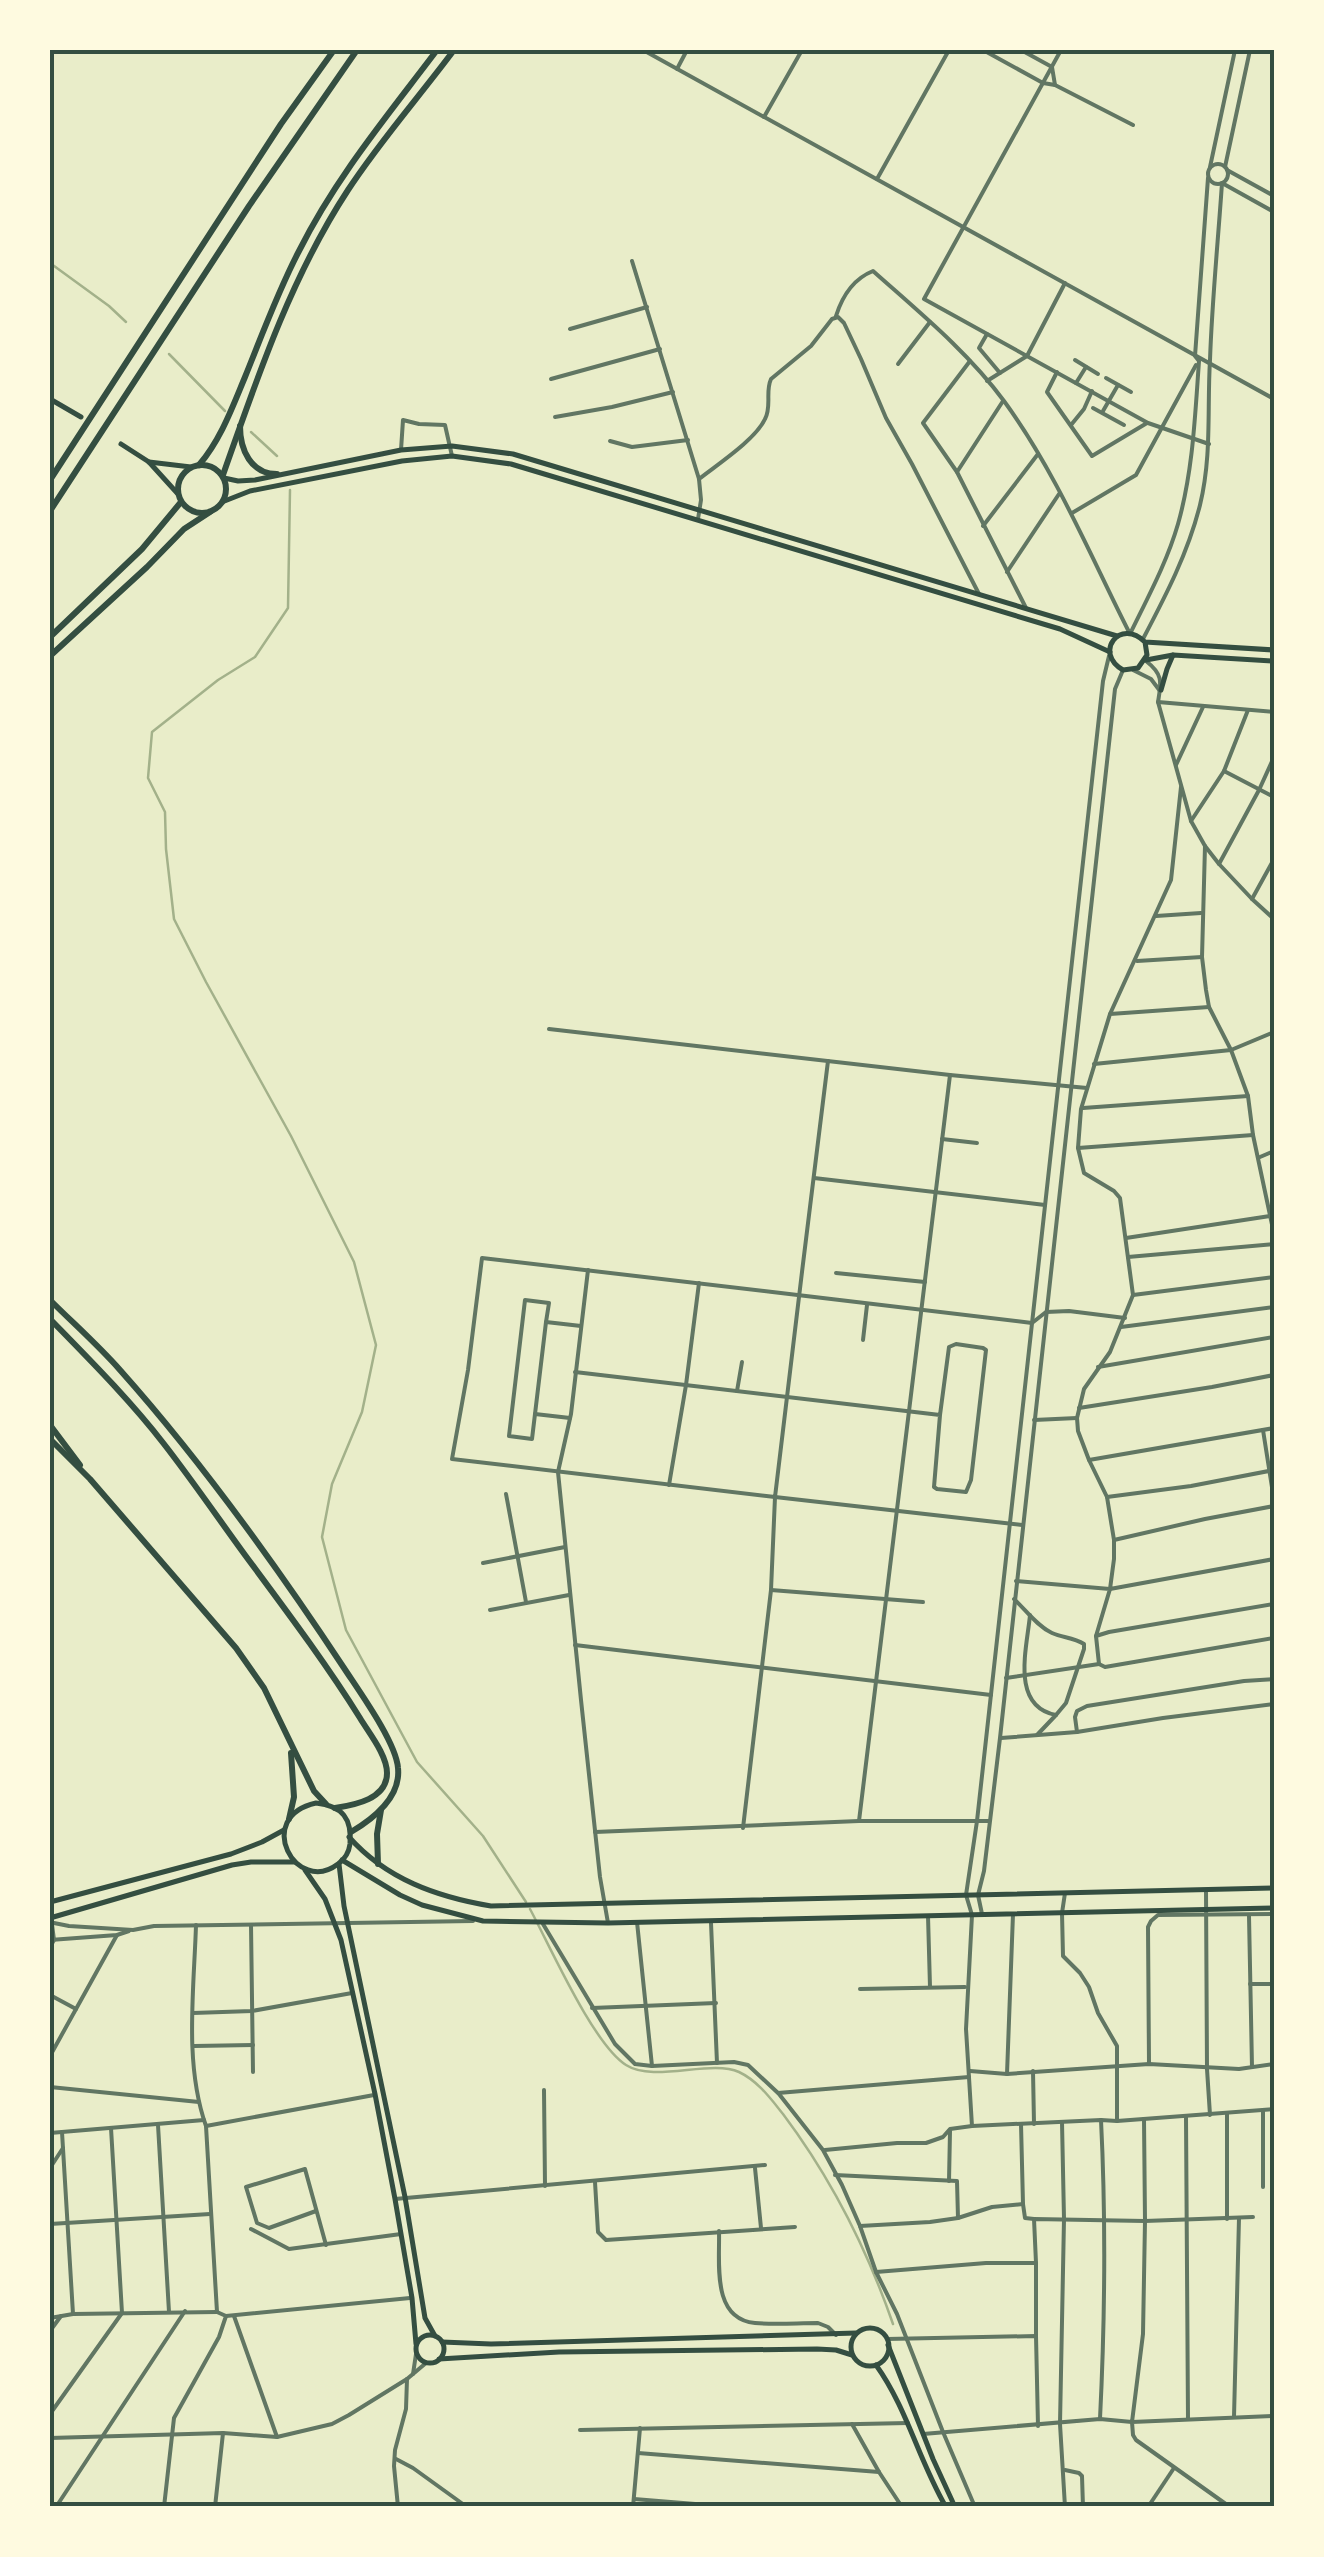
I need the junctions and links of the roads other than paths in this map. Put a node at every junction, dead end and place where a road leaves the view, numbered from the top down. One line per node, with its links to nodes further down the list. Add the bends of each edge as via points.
1 (334, 50): 82 (highway)
2 (357, 50): 87 (highway)
3 (438, 50): 77 (highway, via 322,208 231,411)
4 (454, 50): 62 (highway, via 322,234)
5 (643, 50): 15 (street)
6 (687, 50): 15 (street)
7 (802, 50): 18 (street)
8 (949, 50): 23 (street)
9 (983, 50): 16 (street)
10 (1021, 50): 14 (street)
11 (1061, 50): 14 (street)
12 (1235, 50): 20 (street)
13 (1250, 50): 21 (street)
14 (1052, 67): 16 (street); 17 (street)
15 (677, 69): 18 (street)
16 (1043, 83): 17 (street); 27 (street)
17 (1056, 85): 19 (street)
18 (764, 117): 23 (street)
19 (1133, 125)
20 (1210, 168): 21 (street); 22 (street)
21 (1226, 168): 24 (street); 25 (street)
22 (1208, 178): 24 (street); 37 (street)
23 (877, 180): 27 (street)
24 (1222, 183): 26 (street); 41 (street)
25 (1274, 196)
26 (1274, 212)
27 (963, 227): 29 (street); 34 (street, via 924,299)
28 (632, 261): 30 (street)
29 (1065, 283): 36 (street); 37 (street)
30 (647, 308): 33 (street); 35 (street)
31 (836, 316): 32 (street, via 856,281 873,271); 81 (street, via 771,379 764,422); 95 (street)
32 (930, 322): 38 (street); 40 (street)
33 (570, 329)
34 (987, 334): 36 (street); 44 (street, via 980,348)
35 (660, 349): 47 (street); 51 (street)
36 (1027, 356): 43 (street); 44 (street)
37 (1197, 358): 41 (street); 66 (street); 68 (street)
38 (970, 360): 48 (street); 78 (street, via 923,423)
39 (1075, 360): 42 (street)
40 (898, 364)
41 (1209, 364): 55 (street); 71 (street)
42 (1086, 367): 45 (street); 49 (street)
43 (1057, 372): 49 (street); 65 (street, via 1047,392)
44 (1000, 373): 48 (street)
45 (1098, 374)
46 (1106, 378): 50 (street)
47 (551, 379)
48 (987, 380): 56 (street)
49 (1076, 383): 52 (street)
50 (1118, 385): 53 (street); 57 (street)
51 (674, 392): 60 (street); 67 (street)
52 (1092, 392): 57 (street); 65 (street)
53 (1131, 392)
54 (50, 398): 61 (main road)
55 (1274, 398)
56 (1004, 400): 74 (street); 78 (street)
57 (1109, 401): 59 (street); 63 (street)
58 (1093, 408): 59 (street)
59 (1102, 413): 64 (street)
60 (555, 416)
61 (81, 417)
62 (240, 420): 79 (highway, via 244,452 257,467); 80 (highway)
63 (1148, 422): 65 (street, via 1092,456); 66 (street)
64 (1124, 424)
65 (1070, 426)
66 (1163, 429): 68 (street); 89 (street, via 1136,476)
67 (688, 440): 69 (street, via 632,446); 81 (street)
68 (1193, 440): 71 (street); 97 (street, via 1177,527)
69 (610, 441)
70 (121, 444): 76 (main road)
71 (1209, 444): 100 (street, via 1192,532)
72 (449, 446): 73 (main road); 73 (street, via 445,426 404,420); 75 (street); 86 (main road, via 513,454)
73 (402, 450): 79 (main road)
74 (1039, 454): 83 (street); 92 (street)
75 (452, 456): 85 (main road, via 333,474); 90 (main road, via 511,464)
76 (149, 462): 77 (main road); 84 (main road)
77 (195, 466): 80 (highway, via 214,468); 84 (highway, via 180,478)
78 (956, 472): 92 (street)
79 (278, 474): 80 (main road)
80 (223, 477): 85 (highway)
81 (699, 479): 86 (street)
82 (50, 480)
83 (1059, 494): 89 (street); 94 (street)
84 (180, 498): 88 (highway, via 194,512); 99 (highway, via 142,549)
85 (222, 502): 88 (highway)
86 (700, 510): 90 (street); 91 (main road)
87 (50, 511)
88 (210, 512): 104 (highway)
89 (1070, 514): 97 (street)
90 (698, 519): 93 (main road)
91 (748, 524): 93 (main road); 95 (main road)
92 (983, 526): 94 (street)
93 (746, 534): 102 (main road, via 1060,628)
94 (1007, 572): 96 (street)
95 (979, 594): 96 (main road)
96 (1026, 608): 98 (main road)
97 (1130, 632): 98 (main road); 100 (main road)
98 (1118, 636): 102 (main road)
99 (50, 637)
100 (1144, 640): 101 (main road); 105 (main road)
101 (1274, 650)
102 (1110, 653): 107 (main road); 138 (street)
103 (1174, 655): 105 (main road); 106 (main road); 109 (main road)
104 (50, 656)
105 (1146, 660): 108 (main road); 109 (street)
106 (1274, 661)
107 (1124, 670): 108 (main road); 139 (street, via 1115,689)
108 (1133, 670): 109 (street)
109 (1161, 690): 110 (street)
110 (1158, 702): 111 (street); 115 (street)
111 (1203, 707): 112 (street); 115 (street)
112 (1248, 710): 113 (street); 116 (street)
113 (1274, 712)
114 (1274, 757): 118 (street)
115 (1176, 764): 117 (street)
116 (1224, 771): 118 (street); 120 (street)
117 (1182, 782): 120 (street); 126 (street, via 1172,880)
118 (1260, 790): 119 (street); 123 (street)
119 (1274, 797)
120 (1192, 821): 121 (street)
121 (1205, 846): 123 (street); 125 (street)
122 (1274, 859): 124 (street)
123 (1219, 864): 124 (street)
124 (1252, 899): 127 (street)
125 (1202, 913): 126 (street); 128 (street)
126 (1156, 916): 129 (street)
127 (1274, 919)
128 (1202, 957): 129 (street); 130 (street)
129 (1136, 960): 131 (street)
130 (1209, 1007): 131 (street); 134 (street)
131 (1110, 1014): 136 (street)
132 (549, 1029): 135 (street)
133 (1274, 1032): 134 (street)
134 (1231, 1050): 136 (street); 141 (street)
135 (828, 1060): 137 (street); 149 (street)
136 (1094, 1064): 140 (street)
137 (950, 1075): 138 (street); 144 (street)
138 (1059, 1086): 139 (street); 153 (street)
139 (1072, 1086): 140 (street); 170 (street)
140 (1087, 1088): 142 (street)
141 (1248, 1096): 142 (street); 143 (street)
142 (1080, 1108): 146 (street)
143 (1253, 1135): 146 (street); 148 (street)
144 (942, 1138): 145 (street); 150 (street)
145 (976, 1143)
146 (1078, 1148): 156 (street, via 1084,1173 1120,1198)
147 (1274, 1151): 148 (street)
148 (1258, 1157): 152 (street)
149 (814, 1178): 150 (street); 164 (street)
150 (936, 1192): 153 (street); 162 (street)
151 (1274, 1193): 152 (street)
152 (1266, 1198): 154 (street)
153 (1046, 1205): 174 (street)
154 (1270, 1216): 155 (street); 156 (street)
155 (1274, 1234)
156 (1126, 1238): 158 (street)
157 (1274, 1244): 158 (street)
158 (1128, 1257): 165 (street)
159 (588, 1270): 163 (street); 175 (street); 199 (street, via 482,1258 452,1459)
160 (836, 1272): 162 (street)
161 (1274, 1277): 165 (street)
162 (925, 1282): 169 (street)
163 (699, 1283): 164 (street); 183 (street)
164 (800, 1295): 167 (street); 185 (street)
165 (1133, 1295): 171 (street)
166 (50, 1300): 244 (highway, via 191,1456 362,1696 398,1764 398,1781)
167 (867, 1303): 169 (street); 178 (street)
168 (1274, 1307): 176 (street)
169 (922, 1310): 174 (street); 187 (street)
170 (1046, 1312): 171 (street); 174 (street); 192 (street)
171 (1125, 1318): 176 (street)
172 (50, 1319): 243 (highway, via 164,1443 375,1743 387,1768 384,1784 368,1800)
173 (546, 1322): 175 (street); 188 (street); 188 (street, via 548,1303 525,1300 509,1436 532,1439)
174 (1032, 1322): 207 (street)
175 (581, 1326): 181 (street)
176 (1120, 1327): 180 (street)
177 (1274, 1337): 180 (street)
178 (863, 1340)
179 (742, 1362): 184 (street)
180 (1098, 1367): 186 (street)
181 (575, 1372): 183 (street); 190 (street)
182 (1274, 1375): 186 (street)
183 (686, 1385): 184 (street); 201 (street)
184 (737, 1392): 185 (street)
185 (787, 1397): 187 (street); 203 (street)
186 (1079, 1408): 191 (street)
187 (908, 1412): 189 (street); 206 (street)
188 (535, 1414): 190 (street)
189 (940, 1415): 189 (street, via 948,1347 986,1350 966,1492 934,1487)
190 (570, 1418): 199 (street)
191 (1077, 1418): 192 (street); 197 (street)
192 (1034, 1420): 208 (street)
193 (50, 1424): 200 (highway)
194 (1274, 1428): 195 (street)
195 (1263, 1430): 197 (street); 198 (street)
196 (50, 1439): 200 (highway)
197 (1089, 1460): 204 (street)
198 (1272, 1470): 204 (street); 205 (street)
199 (558, 1472): 201 (street); 210 (street)
200 (90, 1479): 241 (highway, via 236,1648 264,1688)
201 (669, 1485): 203 (street)
202 (506, 1494): 211 (street)
203 (775, 1497): 206 (street); 216 (street)
204 (1106, 1497): 209 (street)
205 (1274, 1503): 209 (street)
206 (897, 1511): 207 (street); 219 (street)
207 (1010, 1524): 208 (street); 235 (street)
208 (1022, 1525): 214 (street)
209 (1114, 1540): 215 (street)
210 (565, 1547): 211 (street); 217 (street)
211 (518, 1556): 213 (street); 220 (street)
212 (1274, 1559): 215 (street)
213 (483, 1563)
214 (1016, 1581): 215 (street); 218 (street)
215 (1110, 1588): 225 (street)
216 (770, 1590): 219 (street); 230 (street)
217 (569, 1594): 220 (street); 227 (street)
218 (1014, 1599): 224 (street); 232 (street)
219 (886, 1600): 221 (street); 234 (street)
220 (526, 1602): 223 (street)
221 (923, 1602)
222 (1274, 1604): 225 (street)
223 (490, 1610)
224 (1030, 1615): 229 (street, via 1052,1633 1084,1644); 231 (street)
225 (1096, 1636): 228 (street)
226 (1274, 1638): 228 (street)
227 (575, 1645): 230 (street); 251 (street)
228 (1099, 1664): 229 (street)
229 (1078, 1666): 231 (street); 237 (street)
230 (762, 1667): 234 (street); 249 (street)
231 (1022, 1675): 232 (street); 237 (street, via 1038,1709)
232 (1006, 1678): 240 (street)
233 (1274, 1679): 238 (street, via 1087,1706 1077,1712)
234 (876, 1681): 235 (street); 246 (street)
235 (991, 1694): 247 (street)
236 (1274, 1704): 238 (street)
237 (1056, 1715): 239 (street)
238 (1077, 1732): 239 (street)
239 (1037, 1735): 240 (street)
240 (1000, 1738): 248 (street)
241 (290, 1747): 242 (highway); 245 (highway)
242 (326, 1804): 243 (main road); 245 (main road, via 305,1805)
243 (335, 1808): 252 (main road)
244 (381, 1809): 252 (highway); 255 (highway)
245 (289, 1819): 250 (main road)
246 (859, 1821): 247 (street); 249 (street)
247 (977, 1821): 248 (street); 260 (street)
248 (990, 1821): 261 (street)
249 (742, 1828): 251 (street)
250 (284, 1830): 253 (main road); 263 (main road, via 231,1854)
251 (596, 1832): 262 (street)
252 (350, 1834): 254 (main road); 255 (main road)
253 (295, 1862): 256 (main road); 272 (main road, via 232,1865)
254 (341, 1862): 256 (main road, via 321,1871); 273 (main road, via 422,1905); 278 (main road)
255 (378, 1864): 262 (main road, via 460,1901)
256 (302, 1868): 275 (main road)
257 (1274, 1888): 258 (main road)
258 (1206, 1889): 259 (main road); 265 (street)
259 (1065, 1893): 261 (main road); 266 (street)
260 (966, 1895): 261 (main road); 262 (main road); 267 (street)
261 (978, 1895): 268 (street)
262 (605, 1904): 279 (street)
263 (50, 1905): 272 (street)
264 (1274, 1911): 265 (main road); 270 (street)
265 (1207, 1912): 266 (main road); 270 (street); 302 (street, via 1158,1916 1148,1927); 307 (street)
266 (1062, 1913): 269 (main road); 305 (street, via 1063,1956 1089,1987 1117,2046)
267 (972, 1914): 268 (main road); 271 (main road); 288 (street)
268 (982, 1914): 269 (main road)
269 (1013, 1914): 311 (street)
270 (1249, 1914): 285 (street)
271 (928, 1916): 274 (main road); 287 (street)
272 (52, 1919): 282 (street); 284 (street)
273 (483, 1920): 276 (main road); 278 (street)
274 (710, 1920): 277 (main road); 292 (street)
275 (336, 1922): 278 (street); 281 (street); 290 (main road)
276 (542, 1922): 279 (main road); 294 (street)
277 (637, 1922): 279 (main road); 293 (street)
278 (348, 1923): 347 (main road)
279 (608, 1924)
280 (196, 1925): 281 (street); 282 (street); 297 (street)
281 (251, 1925): 296 (street)
282 (133, 1930): 283 (street)
283 (117, 1935): 284 (street); 295 (street)
284 (51, 1942)
285 (1250, 1984): 286 (street); 306 (street)
286 (1274, 1984)
287 (930, 1986): 288 (street); 289 (street)
288 (967, 1987): 310 (street)
289 (860, 1989)
290 (353, 1992): 296 (street); 315 (main road)
291 (50, 1995): 295 (street)
292 (716, 2003): 293 (street); 301 (street)
293 (646, 2006): 294 (street); 304 (street)
294 (592, 2008): 304 (street, via 625,2056)
295 (76, 2009): 300 (street)
296 (252, 2011): 297 (street); 298 (street)
297 (194, 2013): 299 (street)
298 (252, 2045): 299 (street); 309 (street)
299 (194, 2046): 316 (street)
300 (50, 2056)
301 (717, 2063): 304 (street); 314 (street, via 748,2065)
302 (1149, 2064): 305 (street); 307 (street)
303 (1274, 2064): 306 (street)
304 (652, 2066)
305 (1118, 2066): 308 (street); 325 (street)
306 (1252, 2066): 307 (street)
307 (1207, 2069): 320 (street)
308 (1033, 2071): 311 (street); 328 (street)
309 (253, 2072)
310 (969, 2074): 311 (street); 314 (street); 330 (street)
311 (1007, 2074)
312 (50, 2087): 316 (street)
313 (544, 2090): 345 (street)
314 (778, 2093): 336 (street)
315 (376, 2094): 326 (street); 348 (main road)
316 (199, 2102): 326 (street)
317 (1274, 2109): 318 (street)
318 (1263, 2110): 319 (street); 337 (street)
319 (1227, 2114): 320 (street); 359 (street)
320 (1210, 2115): 321 (street)
321 (1186, 2117): 322 (street); 354 (street)
322 (1144, 2118): 325 (street); 362 (street)
323 (1102, 2120): 324 (street); 325 (street); 361 (street)
324 (1062, 2122): 328 (street); 358 (street)
325 (1117, 2122)
326 (205, 2123): 329 (street); 351 (street)
327 (1021, 2123): 328 (street); 330 (street); 349 (street)
328 (1034, 2124)
329 (158, 2125): 331 (street); 352 (street)
330 (972, 2126): 332 (street)
331 (111, 2128): 333 (street); 360 (street)
332 (950, 2129): 336 (street, via 926,2143); 343 (street)
333 (62, 2132): 334 (street); 335 (street)
334 (50, 2133)
335 (63, 2148): 341 (street); 363 (street)
336 (823, 2150): 342 (street)
337 (1263, 2155): 338 (street); 346 (street)
338 (1274, 2155)
339 (765, 2165): 340 (street)
340 (755, 2166): 344 (street); 367 (street)
341 (50, 2168)
342 (835, 2175): 343 (street); 365 (street)
343 (950, 2181): 353 (street, via 959,2184)
344 (595, 2182): 345 (street); 369 (street, via 598,2232 606,2240)
345 (545, 2186): 347 (street)
346 (1263, 2187)
347 (404, 2197): 348 (street); 387 (main road, via 425,2318)
348 (395, 2199): 370 (main road)
349 (1023, 2204): 353 (street); 357 (street, via 1025,2218)
350 (316, 2211): 350 (street, via 304,2169 246,2187 257,2223 269,2228); 371 (street)
351 (212, 2214): 352 (street); 377 (street)
352 (164, 2217): 360 (street); 376 (street)
353 (958, 2218): 365 (street)
354 (1186, 2218): 359 (street); 362 (street); 403 (street)
355 (1239, 2218): 356 (street); 359 (street); 402 (street)
356 (1252, 2218)
357 (1034, 2219): 358 (street); 372 (street)
358 (1064, 2219): 361 (street); 408 (street)
359 (1227, 2219)
360 (117, 2220): 363 (street); 378 (street)
361 (1106, 2220): 362 (street); 404 (street)
362 (1145, 2220): 406 (street, via 1143,2334)
363 (67, 2223): 364 (street); 379 (street)
364 (50, 2224)
365 (860, 2226): 373 (street)
366 (795, 2227): 367 (street)
367 (762, 2228): 369 (street)
368 (251, 2229): 371 (street, via 289,2249)
369 (719, 2231): 386 (street, via 722,2295 733,2314 752,2323 818,2323)
370 (402, 2234): 371 (street); 374 (main road)
371 (326, 2245)
372 (1036, 2263): 373 (street); 388 (street)
373 (876, 2272): 389 (street)
374 (412, 2298): 382 (street); 392 (main road)
375 (185, 2311): 376 (street); 377 (street); 416 (street)
376 (169, 2312): 378 (street)
377 (218, 2312): 381 (street)
378 (122, 2313): 379 (street); 400 (street)
379 (73, 2314): 380 (street)
380 (60, 2316): 383 (street); 384 (street)
381 (226, 2316): 382 (street); 415 (street, via 174,2418)
382 (234, 2316): 417 (street)
383 (50, 2318)
384 (50, 2331)
385 (856, 2333): 386 (main road); 391 (main road, via 872,2328); 394 (main road)
386 (836, 2335): 390 (main road)
387 (436, 2336): 390 (main road); 392 (main road)
388 (1036, 2336): 389 (street); 409 (street)
389 (905, 2340): 391 (street); 412 (street)
390 (442, 2342): 395 (main road)
391 (888, 2342): 397 (main road); 414 (main road)
392 (416, 2344): 393 (main road)
393 (416, 2354): 396 (main road); 398 (street)
394 (852, 2356): 395 (main road, via 817,2348); 397 (main road)
395 (440, 2359): 396 (main road)
396 (426, 2362): 398 (street)
397 (876, 2364): 405 (main road)
398 (413, 2374): 399 (street)
399 (408, 2379): 417 (street, via 332,2424); 420 (street)
400 (50, 2414)
401 (1274, 2416): 402 (street)
402 (1234, 2418): 403 (street)
403 (1188, 2419): 406 (street)
404 (1100, 2420): 406 (street); 408 (street)
405 (908, 2422): 407 (street); 433 (main road)
406 (1132, 2422): 421 (street, via 1136,2440)
407 (852, 2424): 410 (street); 423 (street)
408 (1060, 2424): 409 (street); 422 (street)
409 (1038, 2426): 412 (street)
410 (640, 2428): 411 (street); 419 (street)
411 (580, 2430)
412 (943, 2432): 414 (street); 435 (street)
413 (224, 2433): 415 (street); 417 (street); 427 (street)
414 (923, 2434): 434 (main road)
415 (172, 2435): 416 (street); 426 (street)
416 (101, 2437): 418 (street); 425 (street)
417 (278, 2437)
418 (50, 2438)
419 (638, 2454): 423 (street); 424 (street)
420 (395, 2459): 428 (street); 429 (street)
421 (1174, 2468): 438 (street); 439 (street)
422 (1064, 2470): 436 (street); 437 (street, via 1082,2476)
423 (879, 2472): 432 (street)
424 (634, 2499): 430 (street); 431 (street)
425 (56, 2507)
426 (164, 2507)
427 (216, 2507)
428 (398, 2507)
429 (467, 2507)
430 (633, 2507)
431 (732, 2507)
432 (902, 2507)
433 (946, 2507)
434 (955, 2507)
435 (976, 2507)
436 (1065, 2507)
437 (1083, 2507)
438 (1148, 2507)
439 (1230, 2507)

